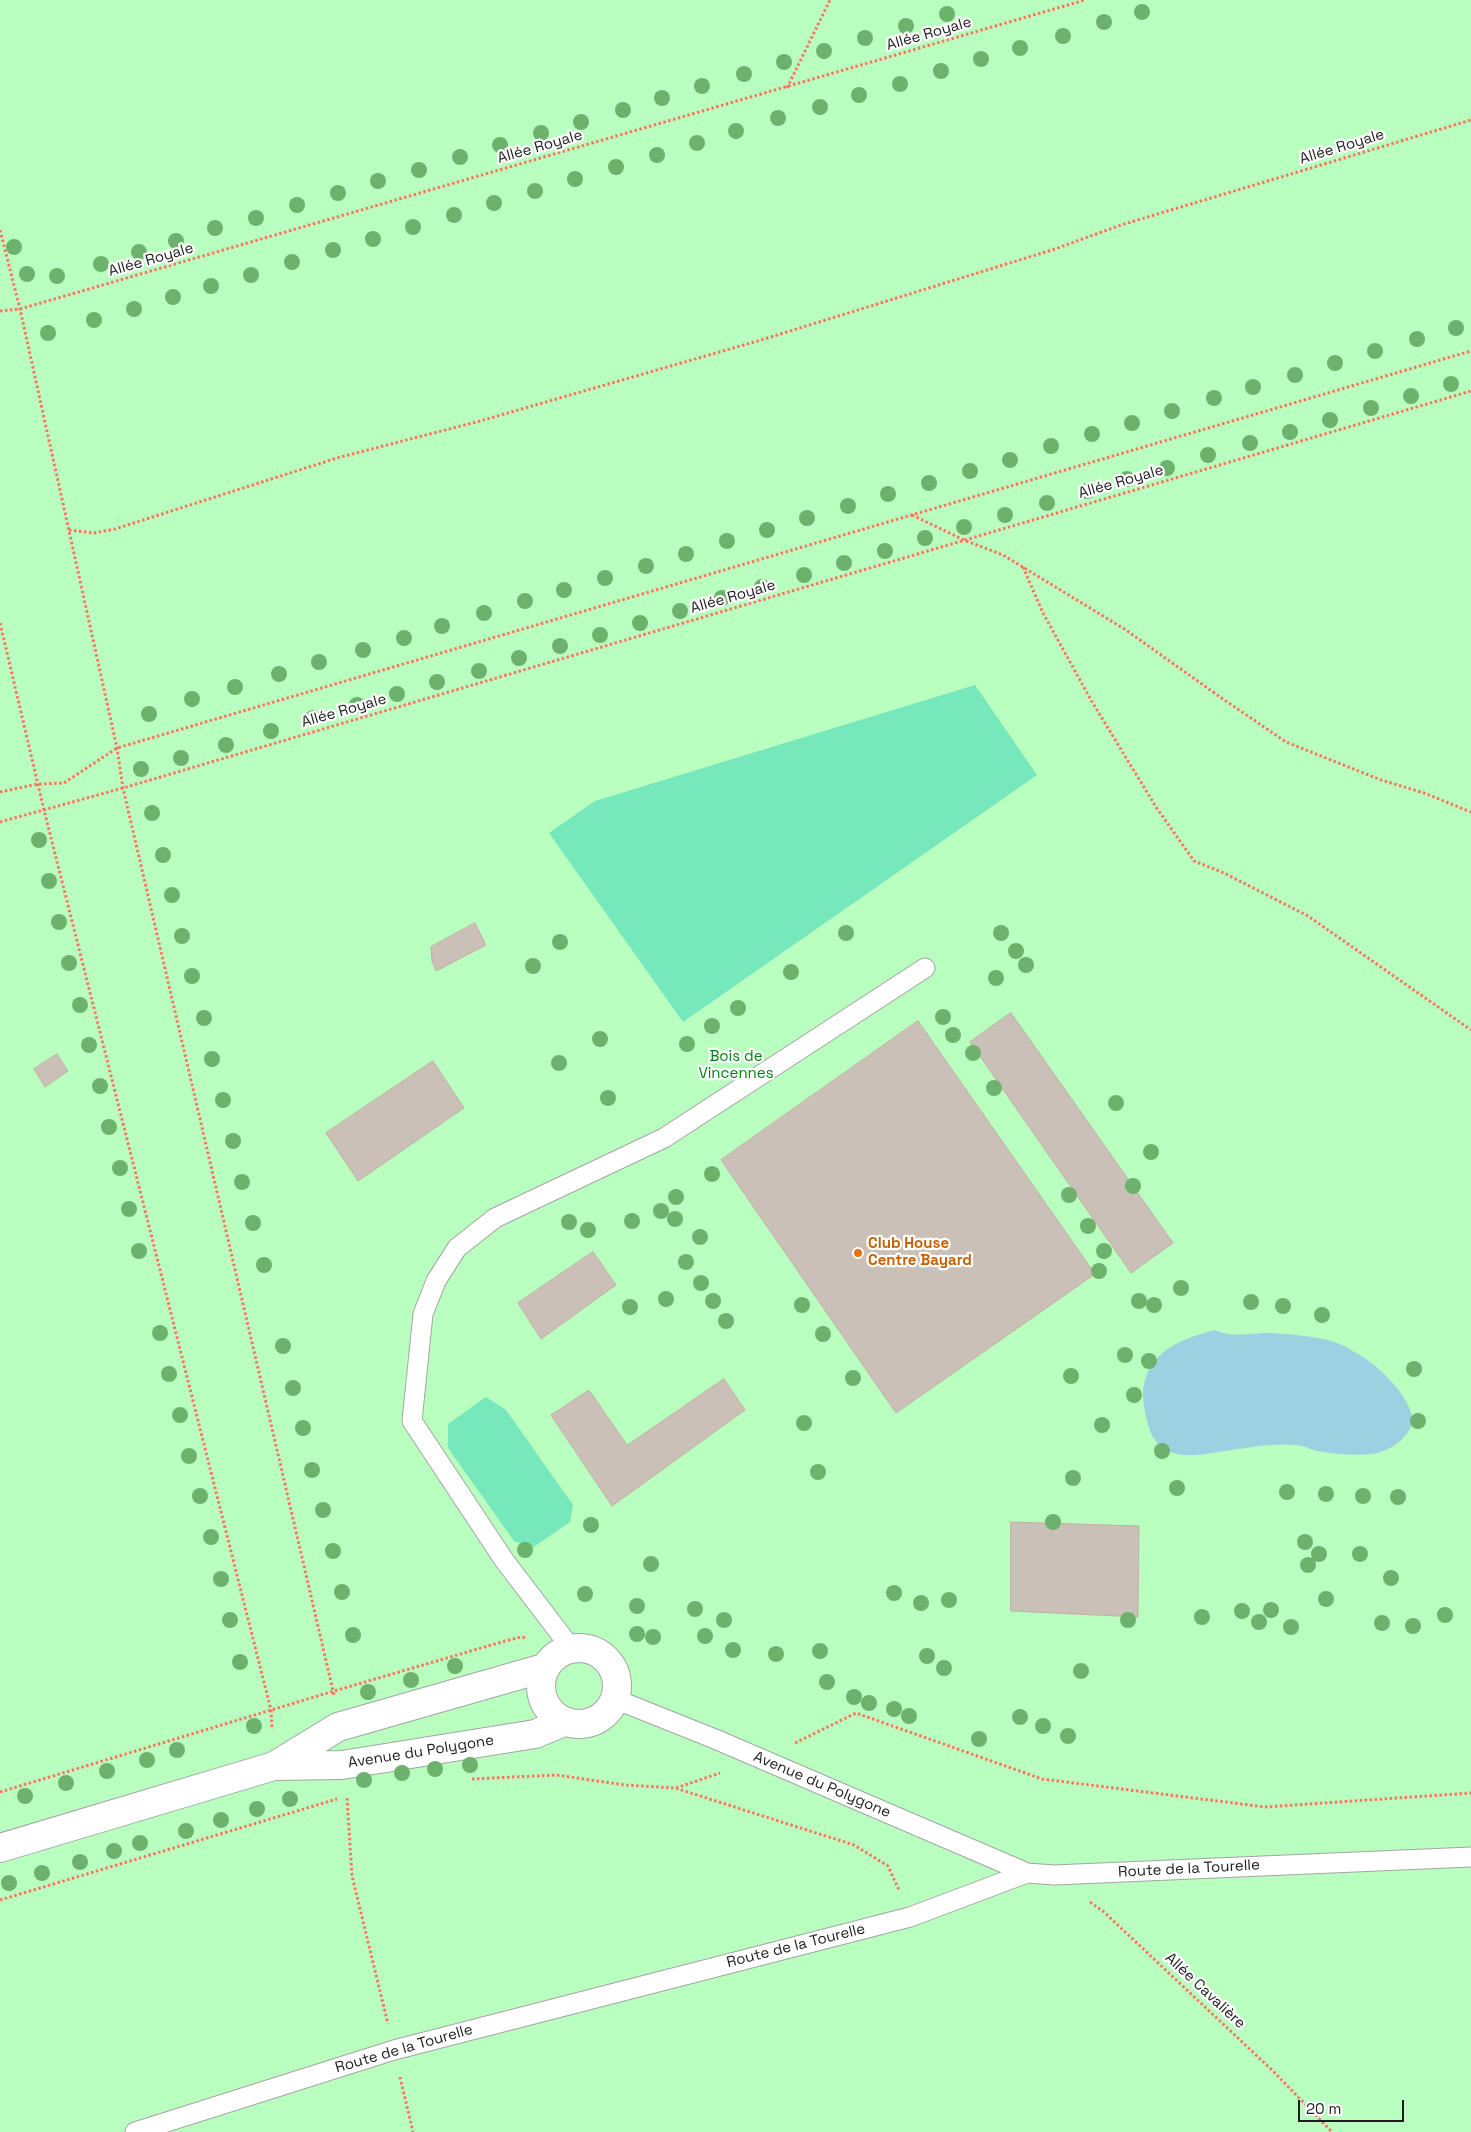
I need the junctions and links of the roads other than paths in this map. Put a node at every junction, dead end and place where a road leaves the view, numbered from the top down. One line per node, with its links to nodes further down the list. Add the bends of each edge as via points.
1 (925, 968): 2 (lane, via 664,1138 495,1218 457,1248 436,1281 424,1314 412,1421 504,1560)
2 (571, 1648): 3 (street, Avenue du Polygone, via 560,1652); 4 (street, via 594,1650 604,1656 611,1665 618,1687)
3 (544, 1668): 5 (street, via 541,1693 545,1705); 6 (street, Avenue du Polygone, via 338,1727)
4 (615, 1699): 5 (street, Avenue du Polygone, via 610,1710 589,1724); 9 (lane, Avenue du Polygone)
5 (564, 1722): 6 (street, Avenue du Polygone, via 535,1734 342,1765)
6 (274, 1766): 7 (street, Avenue du Polygone)
7 (0, 1848)
8 (1471, 1856): 9 (lane, Route de la Tourelle, via 1054,1875)
9 (1027, 1873): 10 (lane, Route de la Tourelle, via 910,1916 394,2050)
10 (134, 2132)

